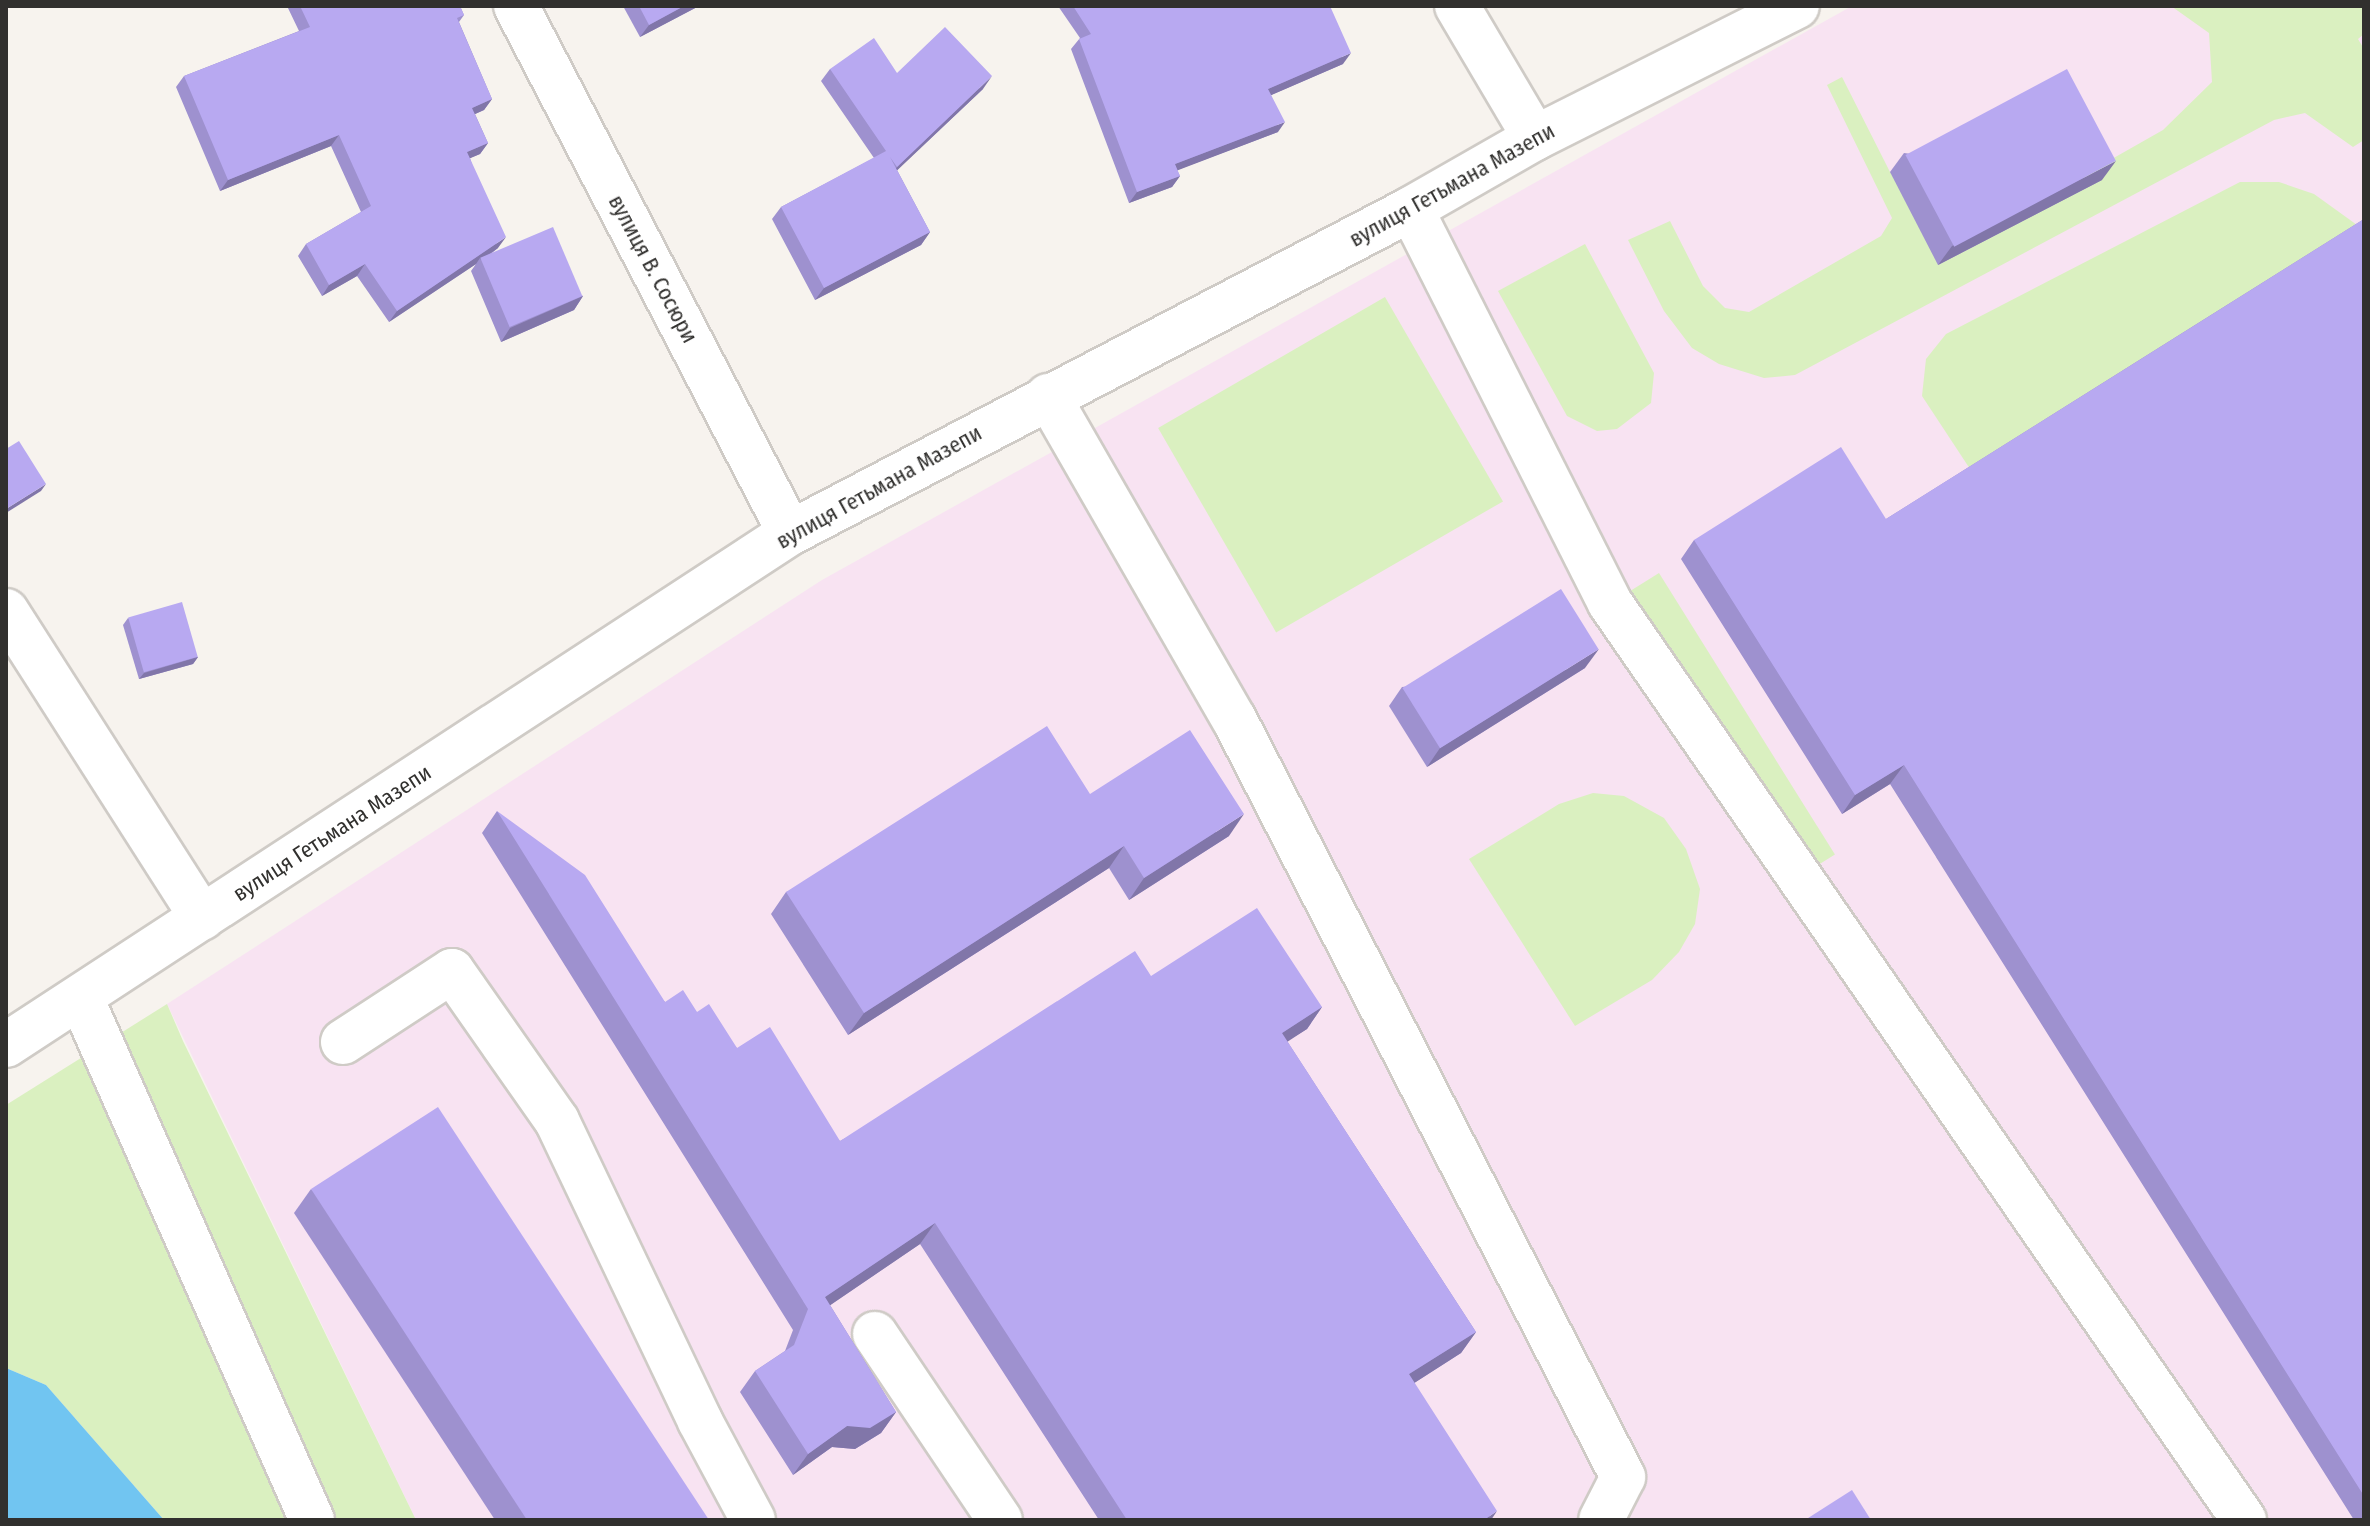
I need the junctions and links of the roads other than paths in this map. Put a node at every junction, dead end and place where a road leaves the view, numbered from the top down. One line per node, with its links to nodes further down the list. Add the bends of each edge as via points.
1 (516, 6): 7 (street, вулиця В. Сосюри)
2 (1457, 6): 4 (street)
3 (1797, 6): 4 (street, вулиця Гетьмана Мазепи)
4 (1535, 138): 5 (street, вулиця Гетьмана Мазепи)
5 (1411, 209): 6 (street, вулиця Гетьмана Мазепи); 18 (street, via 1610,603)
6 (1048, 396): 7 (street, вулиця Гетьмана Мазепи); 17 (street, via 1234,719 1623,1477)
7 (790, 533): 9 (street, вулиця Гетьмана Мазепи)
8 (6, 611): 9 (street)
9 (202, 918): 10 (street, вулиця Гетьмана Мазепи)
10 (81, 998): 12 (street, вулиця Гетьмана Мазепи); 14 (street)
11 (343, 1042): 15 (street, via 452,971 557,1121)
12 (6, 1045)
13 (875, 1334): 16 (street)
14 (312, 1520)
15 (753, 1520)
16 (1000, 1520)
17 (1601, 1520)
18 (2244, 1520)

